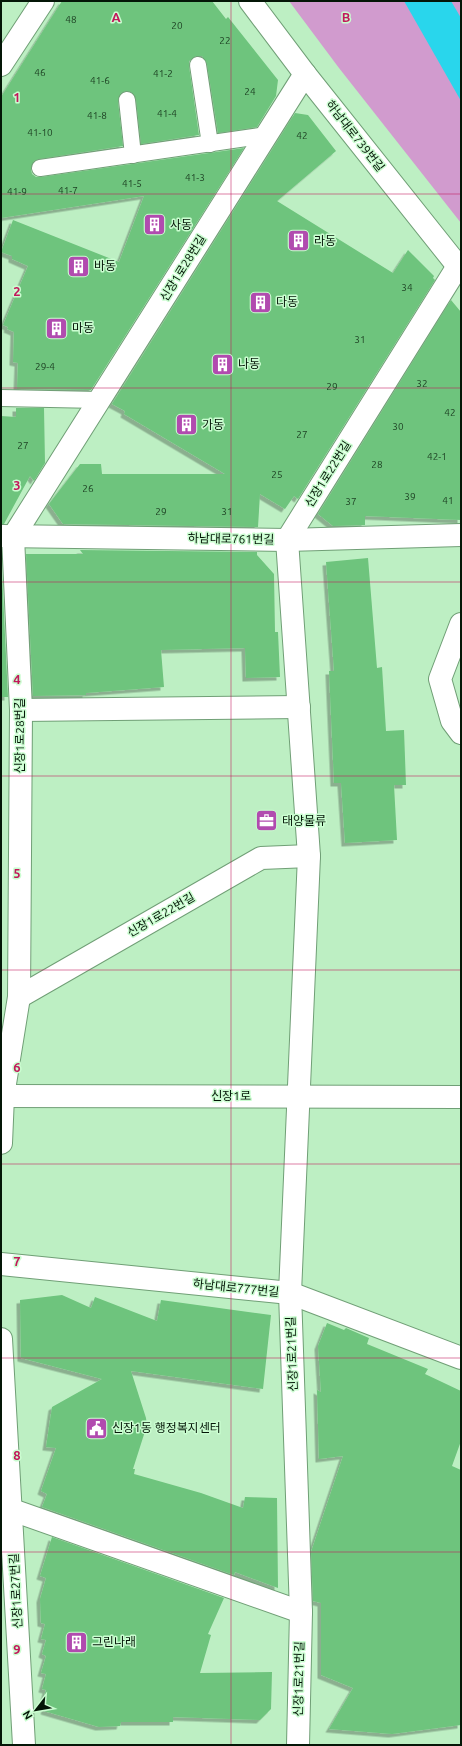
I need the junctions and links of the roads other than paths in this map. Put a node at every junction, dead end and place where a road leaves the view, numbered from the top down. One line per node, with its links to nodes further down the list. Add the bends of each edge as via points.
1 (43, 1): 3 (street)
2 (250, 1): 5 (street, 하남대로739번길)
3 (1, 65)
4 (198, 65): 8 (lane)
5 (305, 74): 7 (street, 신장1로28번길); 11 (street, 하남대로739번길)
6 (127, 100): 9 (lane)
7 (267, 135): 8 (lane); 13 (street, 신장1로28번길)
8 (210, 144): 9 (lane)
9 (133, 155): 10 (lane)
10 (40, 168)
11 (460, 268): 16 (street, 신장1로22번길)
12 (1, 398): 13 (lane)
13 (99, 400): 15 (street, 신장1로28번길)
14 (461, 535): 16 (street, 하남대로761번길)
15 (7, 537): 16 (street, 하남대로761번길); 19 (street, 신장1로28번길)
16 (287, 540): 18 (street)
17 (461, 624): 20 (street, via 440,679 452,721)
18 (299, 707): 19 (street); 21 (street)
19 (21, 710): 22 (street, 신장1로28번길)
20 (461, 733)
21 (309, 856): 22 (street, 신장1로22번길, via 261,858); 24 (street)
22 (18, 997): 23 (street, 신장1로28번길)
23 (2, 1096): 24 (street, 신장1로); 26 (street)
24 (298, 1097): 25 (street, 신장1로); 28 (street, 신장1로21번길)
25 (461, 1097)
26 (1, 1143)
27 (1, 1264): 28 (street, 하남대로777번길)
28 (290, 1293): 30 (street, 하남대로777번길); 32 (street, 신장1로21번길)
29 (1, 1339): 31 (street, 신장1로27번길)
30 (461, 1358)
31 (6, 1508): 32 (street); 33 (street, 신장1로27번길)
32 (301, 1612): 34 (street, 신장1로21번길)
33 (24, 1745)
34 (298, 1745)

